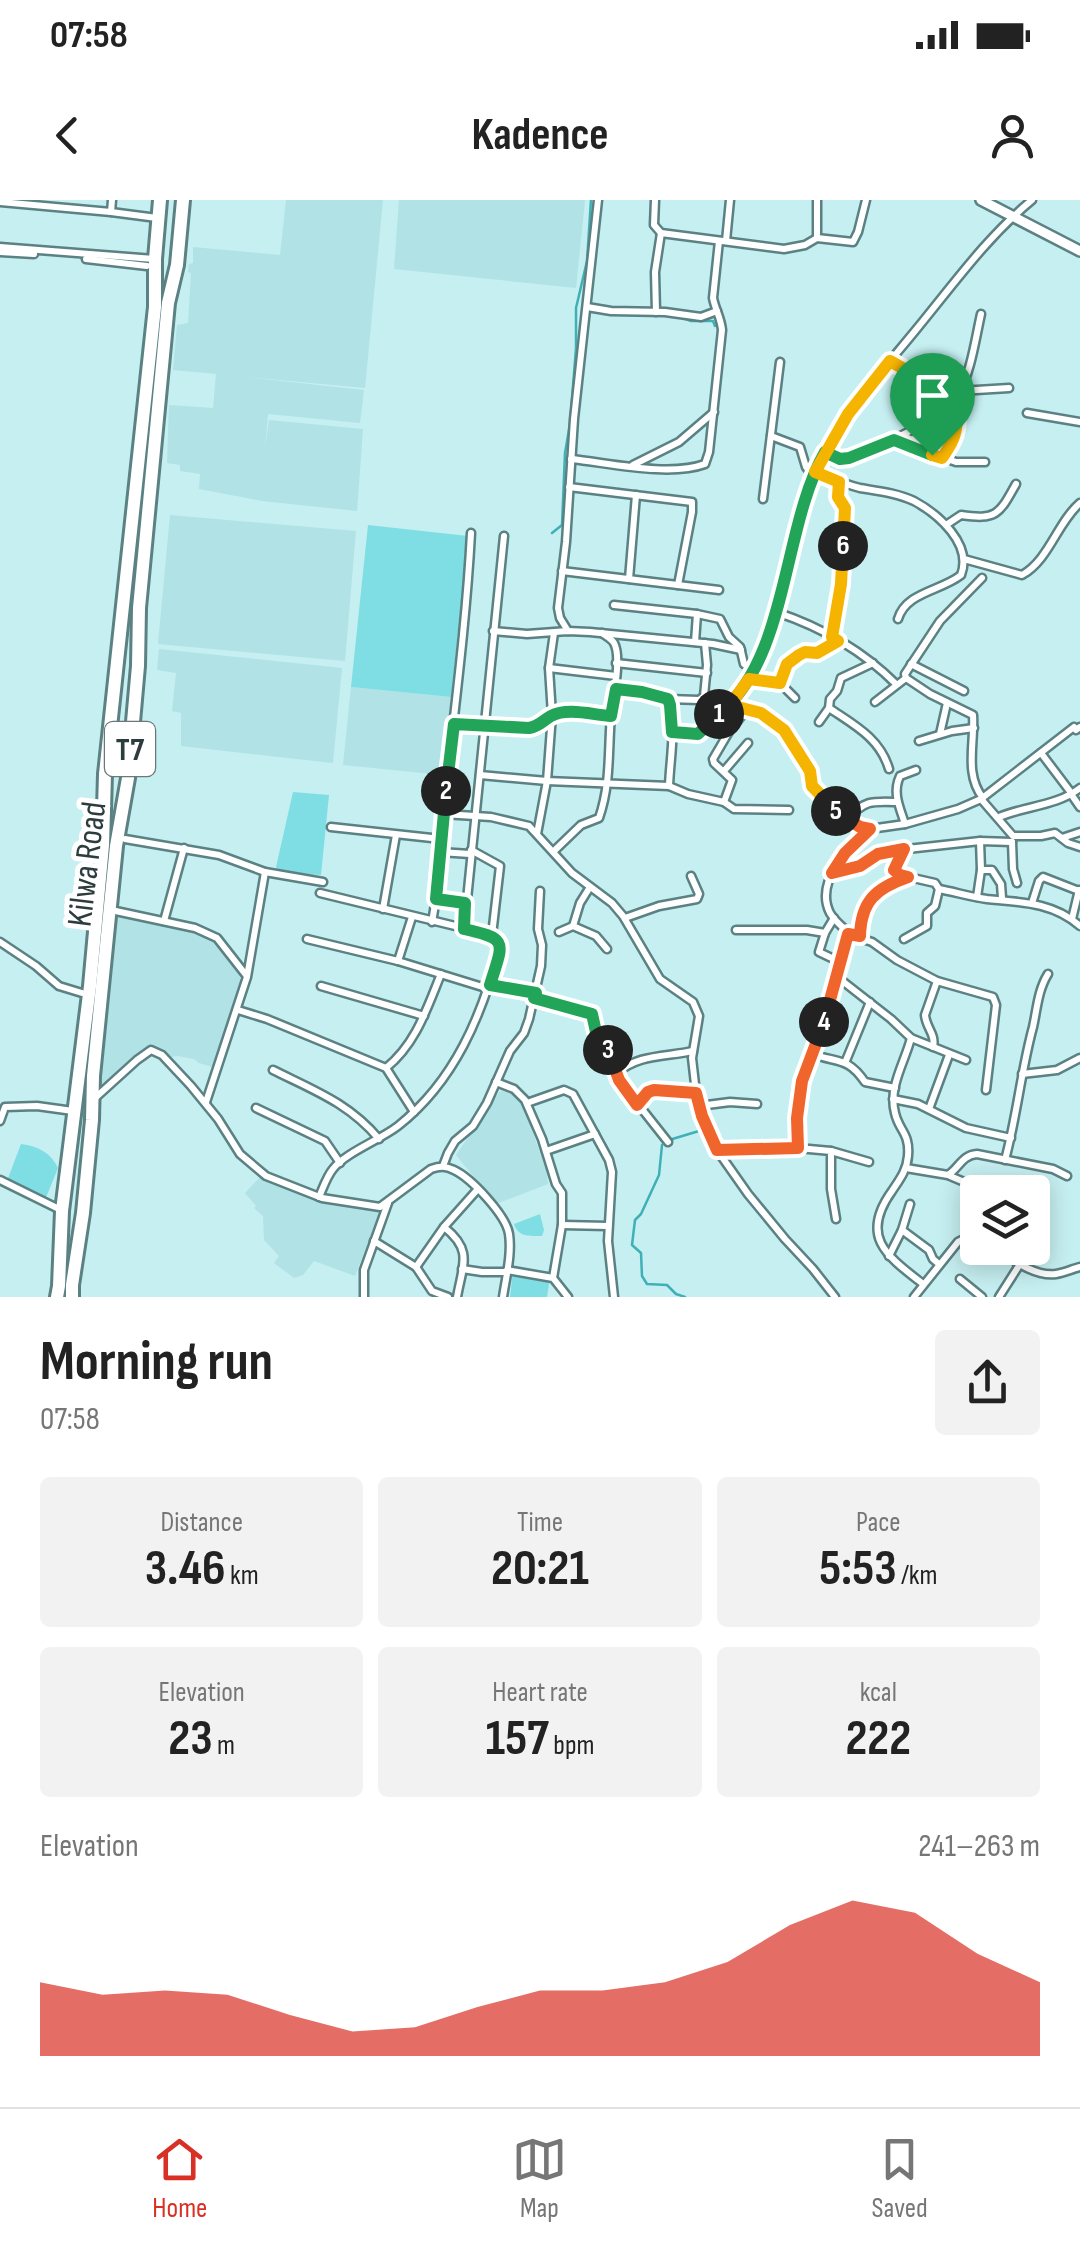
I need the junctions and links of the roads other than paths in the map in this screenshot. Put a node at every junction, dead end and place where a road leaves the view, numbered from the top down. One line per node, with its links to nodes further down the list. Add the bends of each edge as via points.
1 (112, 200): 14 (street)
2 (160, 200): 16 (highway, Kilwa Road / T7)
3 (183, 200): 156 (highway, Kilwa Road / T7)
4 (598, 200): 23 (street)
5 (656, 200): 17 (street)
6 (730, 200): 19 (street)
7 (817, 200): 18 (street)
8 (866, 200): 18 (street, via 852,242)
9 (981, 200): 15 (street)
10 (1032, 200): 15 (street)
11 (0, 202): 12 (street)
12 (10, 202): 13 (street)
13 (63, 204): 14 (street)
14 (110, 212): 16 (street)
15 (1013, 216): 21 (street); 27 (street)
16 (158, 218): 22 (highway, Kilwa Road / T7)
17 (660, 233): 19 (street); 25 (street)
18 (817, 238): 19 (street, via 796,248)
19 (722, 241): 24 (street)
20 (0, 249): 22 (street)
21 (1080, 251)
22 (151, 263): 215 (highway, Kilwa Road / T7, via 155,307)
23 (587, 307): 25 (street); 39 (street)
24 (717, 311): 25 (street, via 700,317); 32 (street, via 722,330)
25 (656, 312)
26 (981, 314): 30 (street)
27 (890, 361): 31 (street); 37 (street)
28 (780, 362): 35 (street)
29 (1009, 388): 30 (street)
30 (960, 391): 31 (street)
31 (952, 406): 36 (street); 38 (street, via 956,432)
32 (714, 412): 41 (street, via 679,442); 41 (street, via 706,464)
33 (1027, 413): 34 (street)
34 (1080, 422)
35 (771, 436): 42 (street, via 800,448); 47 (street)
36 (894, 440): 37 (street, via 849,458); 38 (street)
37 (825, 452): 42 (street)
38 (942, 458): 40 (street)
39 (571, 459): 41 (street); 45 (street)
40 (986, 462)
41 (632, 466)
42 (814, 474): 43 (street); 59 (street)
43 (839, 482): 49 (street, via 914,501); 66 (street, via 845,520)
44 (1016, 484): 49 (street, via 994,514 961,515)
45 (569, 487): 46 (street); 53 (street)
46 (636, 494): 55 (street); 56 (street, via 692,502)
47 (763, 499)
48 (1080, 504): 52 (street, via 1022,575)
49 (946, 525): 52 (street)
50 (471, 533): 93 (street)
51 (504, 536): 62 (street)
52 (964, 559): 61 (street, via 960,575 921,594)
53 (562, 571): 55 (street); 63 (street, via 560,618)
54 (982, 578): 72 (street, via 940,621)
55 (630, 579): 56 (street)
56 (678, 585): 57 (street)
57 (719, 590)
58 (614, 605): 60 (street)
59 (776, 612): 66 (street); 74 (street)
60 (697, 614): 67 (street); 69 (street, via 720,618)
61 (898, 619)
62 (493, 631): 64 (street); 94 (street)
63 (568, 631): 64 (street); 65 (street)
64 (554, 633): 73 (street)
65 (602, 633): 67 (street); 70 (street, via 616,647)
66 (835, 639): 71 (street); 79 (street, via 787,664)
67 (695, 642): 68 (street)
68 (705, 644): 69 (street); 75 (street)
69 (741, 650): 74 (street, via 744,664)
70 (616, 663): 75 (street); 76 (street)
71 (874, 663): 80 (street); 89 (street, via 842,678)
72 (911, 664): 77 (street); 82 (street)
73 (549, 668): 76 (street); 90 (street)
74 (754, 670): 78 (street)
75 (707, 673): 84 (street, via 699,700)
76 (616, 676): 81 (street)
77 (906, 678): 80 (street); 86 (street)
78 (749, 679): 79 (street); 87 (street)
79 (780, 683): 83 (street)
80 (896, 684): 85 (street)
81 (616, 689): 84 (street); 91 (street)
82 (964, 691)
83 (795, 698)
84 (668, 699): 97 (street)
85 (876, 702)
86 (947, 703): 95 (street, via 971,712); 98 (street)
87 (730, 705): 88 (street); 97 (street, via 698,734)
88 (748, 708): 104 (street, via 714,759); 119 (street, via 784,730 812,786)
89 (829, 708): 92 (street); 102 (street, via 875,741)
90 (552, 715): 91 (street); 94 (street, via 529,728); 106 (street)
91 (611, 716): 107 (street)
92 (819, 722)
93 (454, 724): 94 (street); 116 (street)
94 (485, 726): 105 (street)
95 (974, 728): 98 (street); 110 (street, via 972,768)
96 (1079, 729): 101 (street)
97 (672, 732): 108 (street)
98 (940, 734): 99 (street)
99 (920, 741)
100 (748, 743): 104 (street)
101 (1041, 753): 109 (street); 110 (street)
102 (889, 769)
103 (916, 770): 112 (street, via 900,776)
104 (724, 771): 111 (street, via 732,780)
105 (480, 774): 106 (street); 117 (street)
106 (547, 782): 107 (street); 114 (street)
107 (608, 783): 108 (street); 135 (street, via 598,818)
108 (669, 786): 111 (street)
109 (1076, 791): 113 (street); 118 (street)
110 (982, 798): 118 (street); 121 (street)
111 (724, 802): 115 (street, via 746,811)
112 (898, 802): 119 (street, via 869,802); 121 (street)
113 (1080, 807)
114 (540, 810): 120 (street); 125 (street)
115 (789, 810)
116 (443, 814): 117 (street); 130 (street)
117 (475, 816): 120 (street); 137 (street)
118 (998, 818): 129 (street)
119 (847, 820): 123 (street)
120 (518, 822): 125 (street)
121 (904, 824): 123 (street)
122 (331, 827): 126 (street)
123 (870, 829): 140 (street)
124 (1080, 832): 127 (street)
125 (537, 834): 135 (street)
126 (396, 835): 130 (street); 155 (street)
127 (1062, 838): 129 (street, via 1054,833); 132 (street)
128 (125, 839): 133 (street)
129 (1012, 839): 131 (street); 144 (street)
130 (441, 840): 136 (street)
131 (980, 841): 134 (street); 138 (street)
132 (1080, 847)
133 (184, 848): 139 (street); 161 (street)
134 (904, 849): 140 (street); 142 (street, via 894,870)
135 (554, 851): 145 (street)
136 (440, 852): 137 (street); 152 (street)
137 (470, 852): 153 (street); 170 (street, via 500,866)
138 (981, 870): 150 (street); 151 (street, via 998,877)
139 (265, 872): 143 (street); 181 (street)
140 (832, 873): 159 (street, via 827,903)
141 (691, 876): 158 (street, via 698,899)
142 (908, 877): 147 (street); 171 (street, via 872,898)
143 (323, 882)
144 (1017, 883)
145 (590, 887): 158 (street); 163 (street)
146 (540, 890): 186 (street)
147 (938, 890): 150 (street); 173 (street, via 928,926)
148 (1080, 890): 154 (street, via 1044,877); 160 (street)
149 (320, 893): 155 (street)
150 (977, 897): 151 (street)
151 (1002, 898): 154 (street)
152 (436, 899): 153 (street); 162 (street)
153 (465, 903): 165 (street)
154 (1032, 903): 160 (street)
155 (383, 909): 157 (street)
156 (110, 910): 161 (street); 207 (highway, Kilwa Road / T7)
157 (412, 917): 162 (street); 176 (street)
158 (625, 918): 192 (street, via 660,979 698,1009)
159 (834, 918): 168 (street); 169 (street)
160 (1072, 919): 164 (street)
161 (164, 920): 181 (street, via 217,938)
162 (432, 922): 165 (street)
163 (573, 926): 167 (street); 175 (street)
164 (1080, 926)
165 (464, 929): 170 (street)
166 (736, 930): 168 (street)
167 (559, 932)
168 (825, 933): 177 (street, via 819,952)
169 (848, 934): 171 (street); 177 (street)
170 (492, 935): 184 (street, via 500,947)
171 (860, 936): 182 (street)
172 (308, 939): 176 (street)
173 (904, 939)
174 (0, 942): 185 (street, via 59,986)
175 (607, 949)
176 (398, 961): 178 (street)
177 (840, 962): 180 (street)
178 (440, 974): 184 (street); 189 (street)
179 (1048, 974): 201 (street)
180 (836, 976): 187 (street); 193 (street)
181 (247, 977): 188 (street)
182 (937, 980): 191 (street, via 926,1015); 204 (street, via 993,997)
183 (321, 986): 189 (street)
184 (489, 987): 186 (street); 216 (street, via 460,1052)
185 (82, 993)
186 (535, 995): 200 (street, via 592,1014); 202 (street, via 524,1033)
187 (870, 1002): 190 (street); 197 (street)
188 (238, 1010): 198 (street); 209 (street)
189 (424, 1016): 198 (street, via 405,1052)
190 (911, 1038): 191 (street); 203 (street)
191 (933, 1047): 194 (street)
192 (693, 1052): 200 (street, via 641,1059); 205 (street)
193 (812, 1054): 197 (street); 222 (street, via 802,1081)
194 (950, 1055): 196 (street); 214 (street)
195 (1080, 1058): 201 (street, via 1056,1070)
196 (966, 1060)
197 (845, 1063): 203 (street, via 864,1082)
198 (386, 1068): 216 (street)
199 (272, 1070): 220 (street, via 353,1112)
200 (616, 1074): 211 (street)
201 (1022, 1074): 219 (street)
202 (496, 1082): 208 (street); 229 (street)
203 (895, 1088): 206 (street)
204 (986, 1090)
205 (696, 1093): 211 (street, via 654,1090); 212 (street)
206 (893, 1099): 214 (street); 230 (street, via 908,1144)
207 (93, 1100): 209 (street, via 151,1050); 259 (highway, Kilwa Road / T7)
208 (527, 1103): 218 (street, via 569,1092); 224 (street)
209 (206, 1104): 236 (street, via 240,1154 266,1176)
210 (756, 1104): 212 (street)
211 (637, 1105): 221 (street)
212 (700, 1106): 223 (street)
213 (256, 1108): 227 (street, via 325,1141)
214 (929, 1110): 219 (street, via 966,1128)
215 (73, 1111): 217 (street, via 6,1107); 239 (highway, Kilwa Road / T7)
216 (414, 1112): 220 (street)
217 (0, 1121)
218 (595, 1134): 224 (street); 243 (street, via 612,1172)
219 (1011, 1138): 226 (street)
220 (379, 1139): 227 (street)
221 (668, 1142)
222 (798, 1148): 223 (street); 225 (street)
223 (717, 1150): 266 (street)
224 (546, 1151): 241 (street, via 562,1192)
225 (830, 1151): 228 (street); 240 (street)
226 (1005, 1160): 231 (street, via 970,1154); 232 (street)
227 (340, 1162): 236 (street)
228 (869, 1162)
229 (443, 1166): 235 (street); 237 (street)
230 (906, 1168): 231 (street); 247 (street, via 878,1218 877,1238)
231 (948, 1175): 234 (street)
232 (1067, 1176)
233 (0, 1180): 239 (street)
234 (960, 1180)
235 (478, 1190): 242 (street); 254 (street, via 509,1233)
236 (319, 1197): 237 (street, via 380,1208)
237 (388, 1202): 245 (street)
238 (910, 1204): 244 (street)
239 (62, 1211): 258 (highway, Kilwa Road / T7)
240 (836, 1219)
241 (562, 1225): 243 (street); 255 (street)
242 (444, 1226): 251 (street); 253 (street, via 464,1250)
243 (608, 1226): 265 (street)
244 (902, 1230): 247 (street); 248 (street)
245 (374, 1240): 251 (street); 260 (street, via 364,1270)
246 (960, 1241): 248 (street)
247 (888, 1257): 257 (street)
248 (939, 1264): 257 (street)
249 (1019, 1265): 269 (street)
250 (1022, 1265): 252 (street, via 1046,1275)
251 (416, 1267): 261 (street, via 432,1291)
252 (1080, 1268)
253 (462, 1269): 254 (street); 262 (street)
254 (507, 1271): 255 (street); 263 (street)
255 (554, 1278): 264 (street)
256 (960, 1279): 268 (street)
257 (923, 1284): 267 (street)
258 (57, 1297)
259 (72, 1297)
260 (368, 1297)
261 (448, 1297)
262 (457, 1297)
263 (503, 1297)
264 (568, 1297)
265 (614, 1297)
266 (835, 1297)
267 (914, 1297)
268 (982, 1297)
269 (999, 1297)

